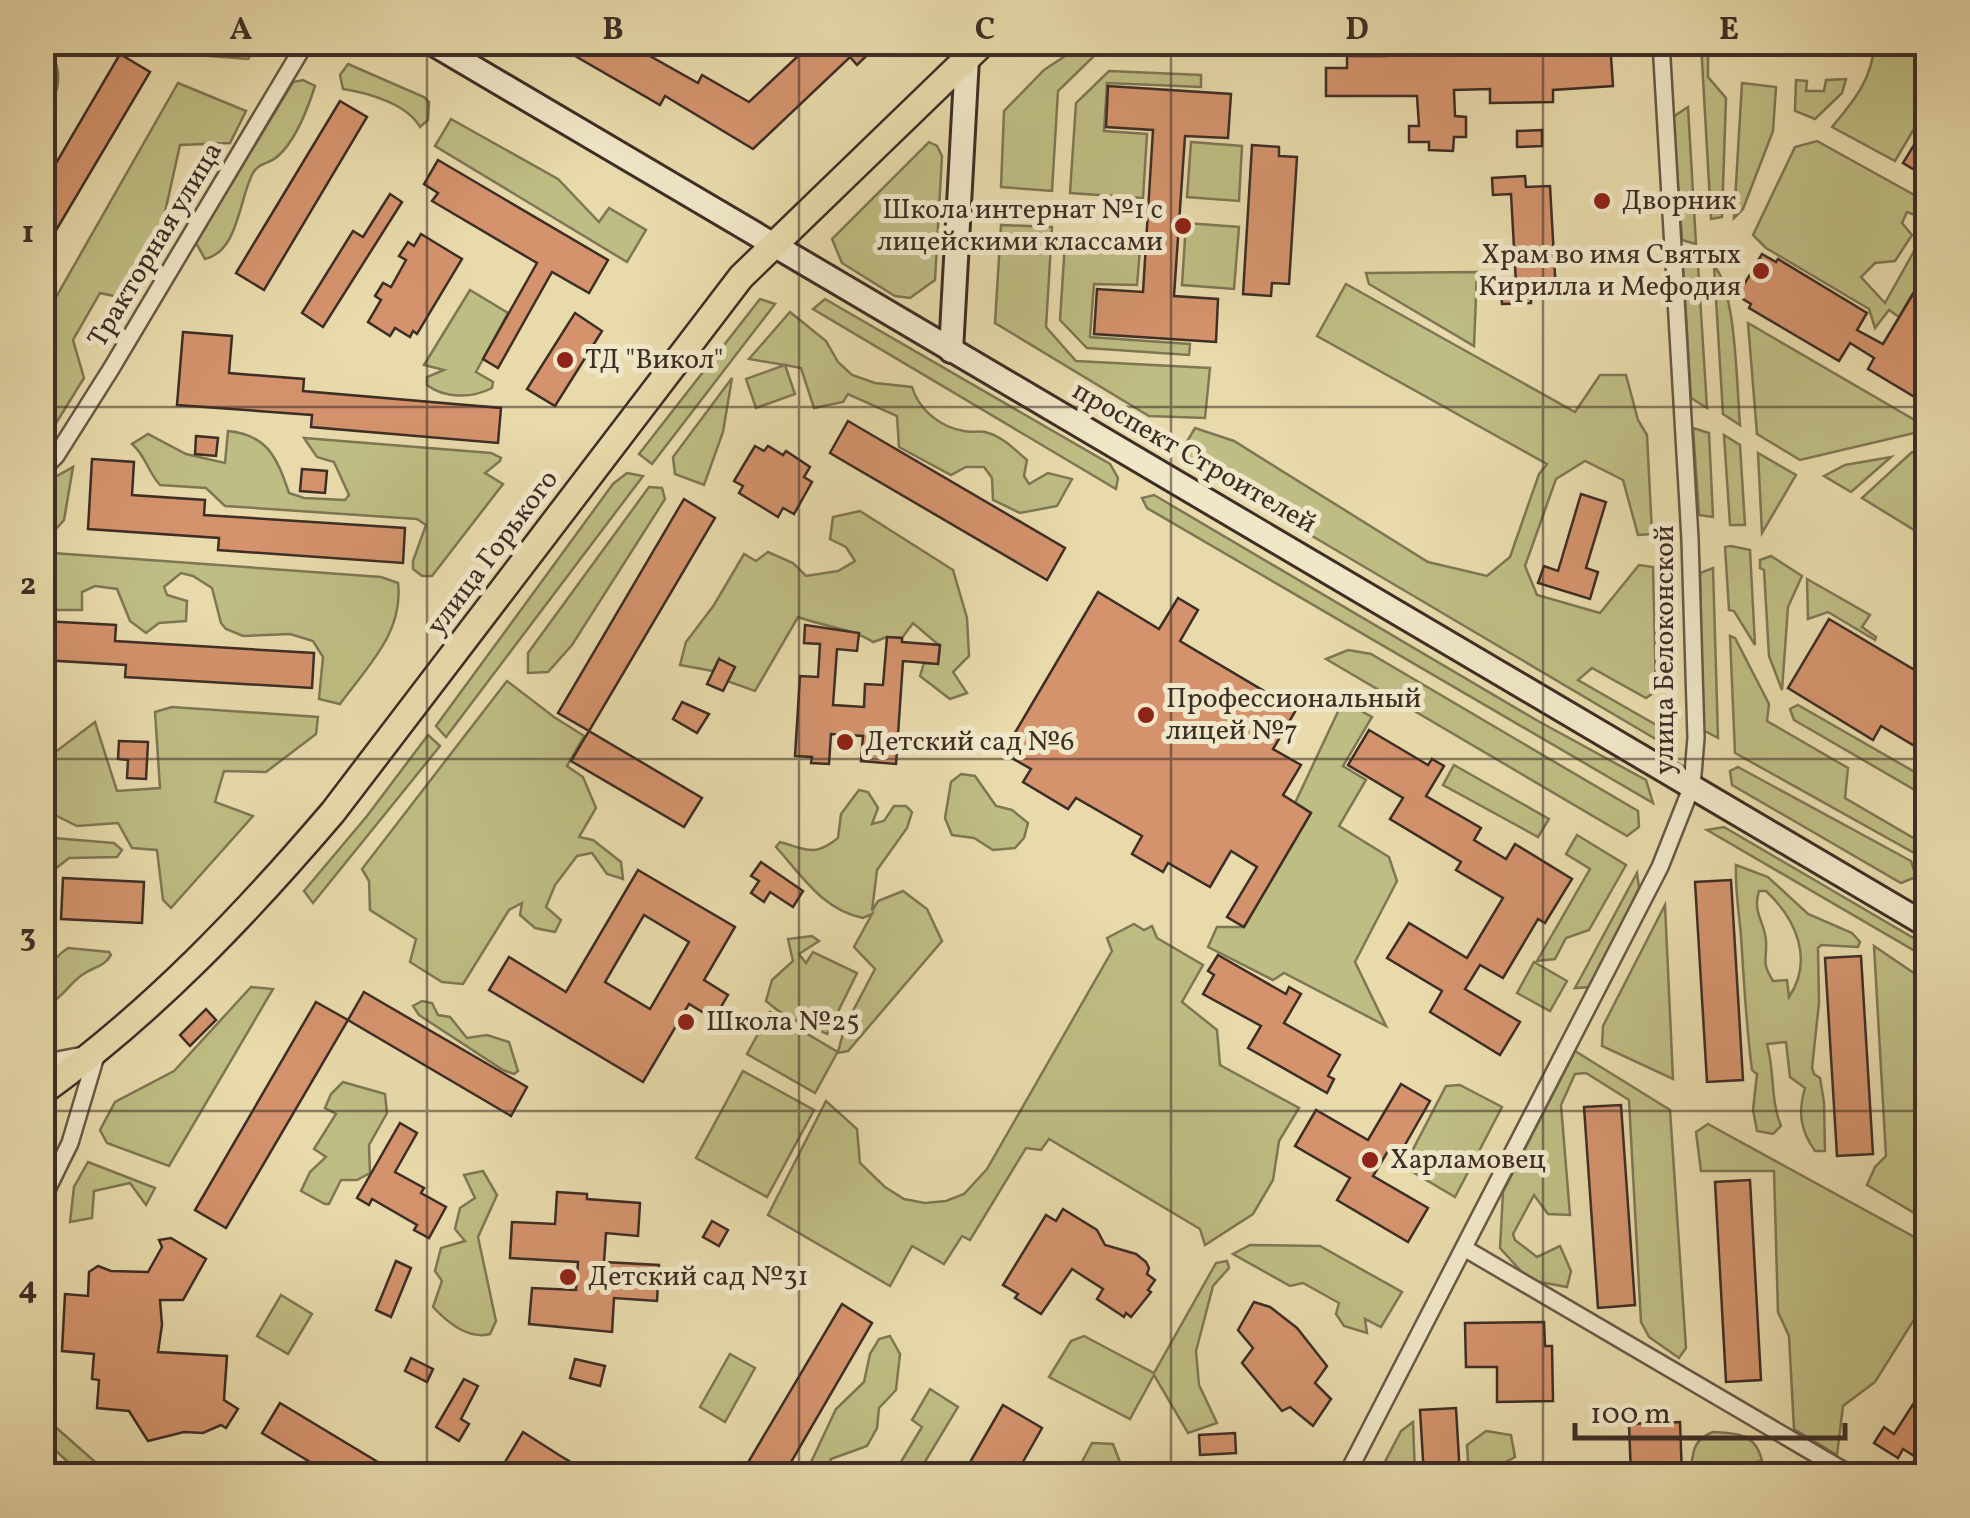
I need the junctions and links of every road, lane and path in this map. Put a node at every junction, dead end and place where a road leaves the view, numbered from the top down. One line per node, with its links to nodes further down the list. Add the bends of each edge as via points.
1 (306, 42): 7 (street, Тракторная улица, via 111,370)
2 (430, 42): 5 (main road, проспект Строителей)
3 (1661, 42): 8 (street, улица Белоконской, via 1690,539)
4 (975, 50): 5 (main road, улица Горького); 6 (main road)
5 (773, 247): 6 (main road, проспект Строителей); 10 (main road, улица Горького, via 740,277 333,812 278,877)
6 (952, 352): 8 (main road, проспект Строителей)
7 (42, 470)
8 (1692, 786): 9 (main road, проспект Строителей); 14 (street, улица Белоконской, via 1660,867)
9 (1928, 926)
10 (97, 1052): 11 (street); 12 (main road, улица Горького); 13 (street, via 70,1144)
11 (42, 1063)
12 (42, 1092)
13 (42, 1200)
14 (1464, 1248): 15 (street, улица Белоконской); 16 (street)
15 (1346, 1476)
16 (1853, 1476)

